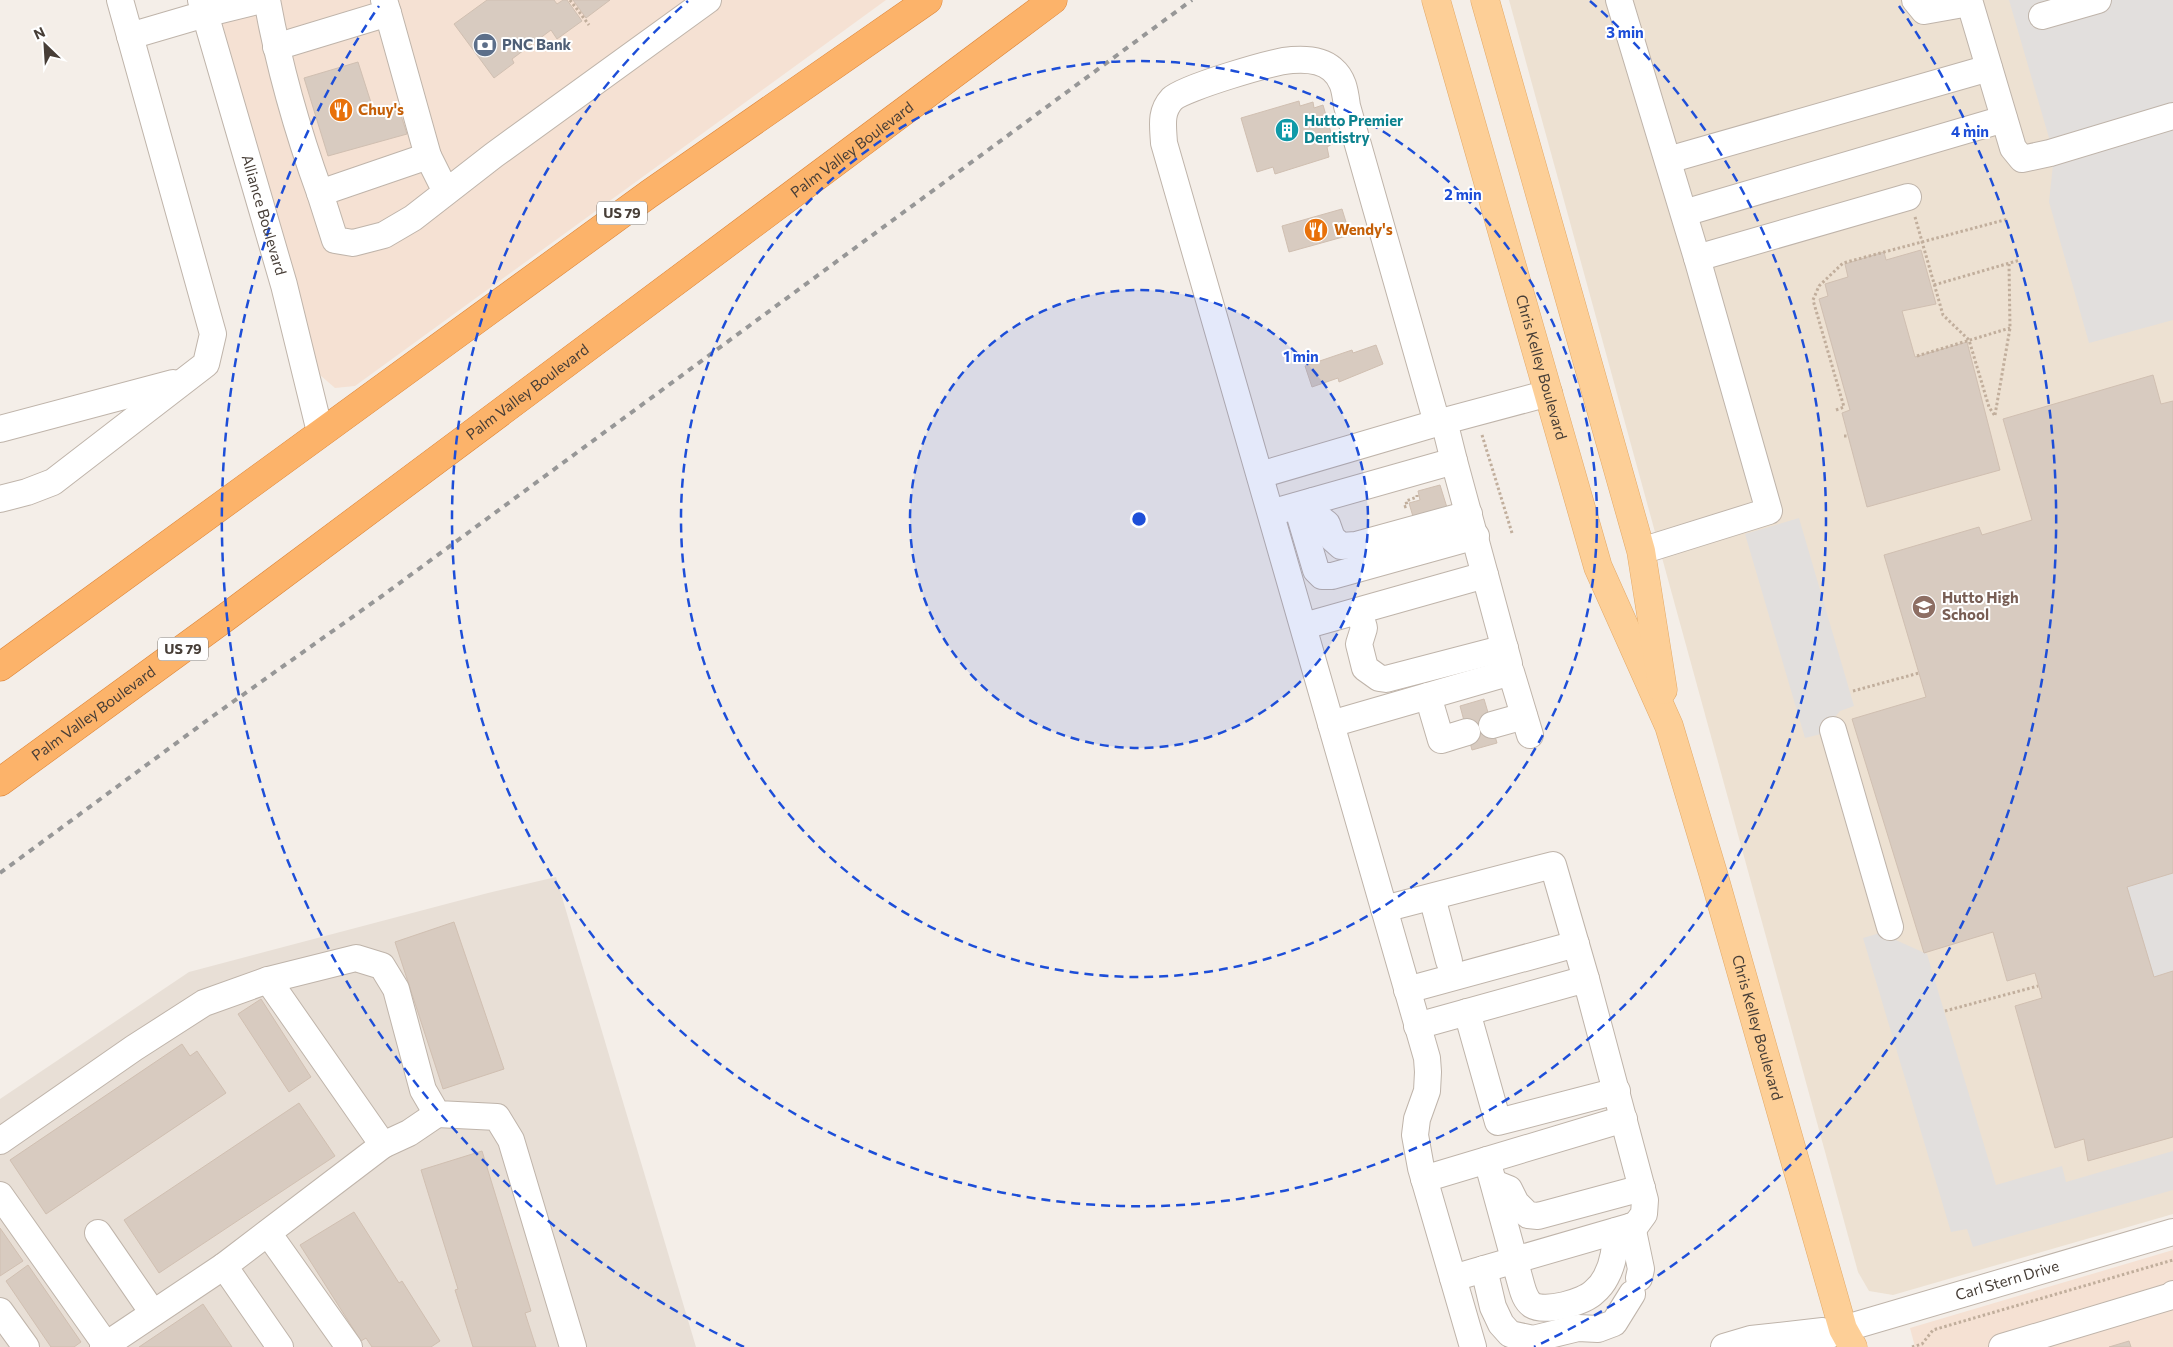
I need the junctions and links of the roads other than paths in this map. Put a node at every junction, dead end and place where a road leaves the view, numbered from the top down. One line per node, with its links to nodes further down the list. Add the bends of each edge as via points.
1 (120, 0): 16 (street)
2 (261, 0): 13 (street)
3 (268, 0): 17 (street)
4 (708, 0): 23 (street)
5 (928, 0): 32 (highway, US 79, via 649,194)
6 (1053, 0): 49 (highway, Palm Valley Boulevard / US 79)
7 (1436, 0): 29 (main road, Chris Kelley Boulevard)
8 (1484, 0): 39 (main road, Chris Kelley Boulevard)
9 (1619, 0): 22 (street)
10 (1915, 0): 12 (street, via 1924,11)
11 (2098, 0): 15 (street)
12 (1969, 1): 18 (street)
13 (203, 7): 16 (street); 32 (street, Alliance Boulevard, via 282,277)
14 (386, 7): 17 (street); 21 (street)
15 (2042, 16)
16 (130, 36): 28 (street, via 213,334 206,364)
17 (276, 47): 24 (street, via 305,152)
18 (1989, 68): 20 (street); 22 (street)
19 (2173, 116): 20 (street, via 2022,159 2013,148)
20 (2004, 119): 26 (street)
21 (428, 156): 23 (street); 24 (street)
22 (1668, 160): 26 (street)
23 (446, 192): 24 (street, via 413,218 384,235 353,243 335,240)
24 (320, 193)
25 (1908, 197): 27 (street)
26 (1684, 213): 27 (street)
27 (1697, 258): 39 (street, via 1769,512)
28 (184, 380): 31 (street); 35 (street, via 53,482)
29 (1549, 393): 30 (street); 47 (main road, Chris Kelley Boulevard, via 1598,567)
30 (1440, 422): 33 (street); 34 (street); 34 (street, via 1347,106 1344,82 1332,68 1314,60 1290,60 1207,82 1173,98 1163,114 1164,143)
31 (0, 429)
32 (320, 432): 44 (highway, US 79)
33 (1454, 461): 36 (street); 38 (street)
34 (1260, 475): 37 (street)
35 (0, 499)
36 (1309, 508): 37 (street); 38 (street, via 1327,524 1332,538 1341,546 1416,529); 38 (street, via 1316,570 1322,576 1332,576)
37 (1271, 514): 42 (street)
38 (1472, 525): 40 (street)
39 (1641, 551): 47 (main road, Chris Kelley Boulevard)
40 (1485, 575): 41 (street); 43 (street)
41 (1362, 620): 42 (street); 43 (street, via 1359,644 1365,668 1379,678)
42 (1304, 626): 46 (street)
43 (1508, 660): 45 (street); 45 (street, via 1527,725 1479,729 1440,740)
44 (0, 667)
45 (1428, 696): 46 (street)
46 (1331, 724): 51 (street)
47 (1669, 726): 80 (main road, Chris Kelley Boulevard)
48 (1833, 730): 52 (street)
49 (0, 782)
50 (1432, 897): 51 (street); 53 (street, via 1553,865); 54 (street)
51 (1384, 909): 57 (street)
52 (1890, 927)
53 (1576, 944): 55 (street); 57 (street)
54 (1449, 962)
55 (1586, 979): 58 (street); 60 (street)
56 (268, 980): 61 (street, via 356,958 382,966 396,989 423,1090); 63 (street, via 204,1003); 64 (street)
57 (1407, 990): 59 (street)
58 (1469, 1018): 59 (street); 60 (street, via 1498,1122)
59 (1417, 1026): 66 (street, via 1428,1072 1427,1091 1417,1119 1416,1135)
60 (1610, 1093): 62 (street)
61 (437, 1114): 64 (street); 85 (street, via 497,1117 511,1140)
62 (1624, 1118): 65 (street); 67 (street)
63 (0, 1142)
64 (384, 1145): 71 (street)
65 (1490, 1171): 66 (street); 67 (street, via 1528,1215 1538,1216); 73 (street)
66 (1424, 1179): 76 (street)
67 (1642, 1188): 69 (street, via 1644,1214 1636,1225)
68 (0, 1195): 81 (street)
69 (1624, 1229): 73 (street); 73 (street, via 1606,1278 1594,1293 1581,1300 1542,1308 1532,1304 1525,1296); 75 (street, via 1641,1269 1614,1323 1598,1328 1578,1328 1533,1339 1510,1334 1501,1324 1494,1307)
70 (98, 1233): 79 (street)
71 (268, 1233): 74 (street); 84 (street)
72 (2172, 1236): 80 (street, Carl Stern Drive)
73 (1516, 1260): 75 (street)
74 (224, 1266): 79 (street); 83 (street)
75 (1484, 1269): 76 (street)
76 (1453, 1278): 86 (street)
77 (2173, 1294): 89 (street)
78 (0, 1311): 82 (street)
79 (153, 1313): 81 (street)
80 (1846, 1341): 87 (street, Carl Stern Drive, via 1751,1339); 88 (street, Carl Stern Drive)
81 (104, 1346)
82 (26, 1347)
83 (280, 1347)
84 (349, 1347)
85 (574, 1347)
86 (1473, 1347)
87 (1724, 1347)
88 (1802, 1347)
89 (2002, 1347)

